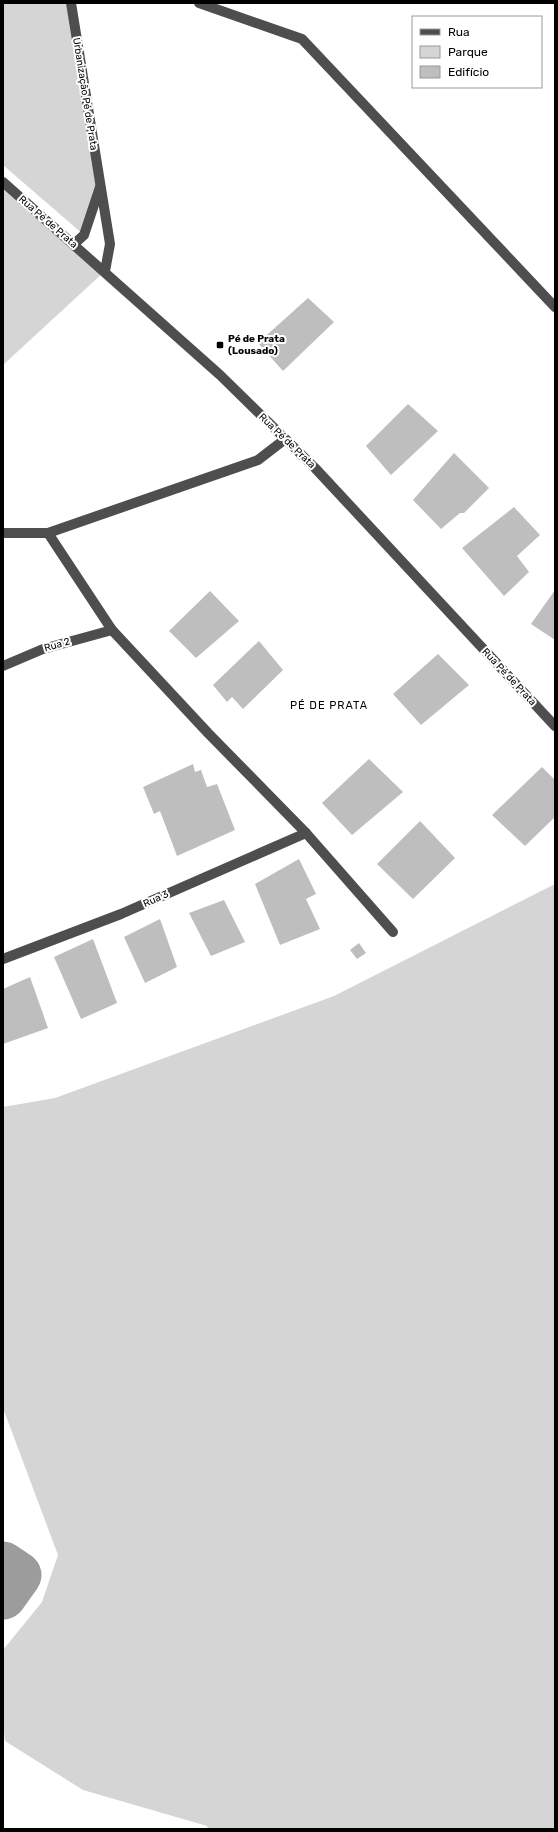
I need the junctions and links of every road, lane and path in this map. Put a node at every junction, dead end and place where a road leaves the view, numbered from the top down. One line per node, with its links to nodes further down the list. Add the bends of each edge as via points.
1 (71, 3): 4 (street, Urbanização Pé de Prata)
2 (199, 3): 7 (street, via 302,39)
3 (3, 182): 5 (street, Rua Pé de Prata)
4 (100, 185): 5 (street, via 84,235); 6 (street, Urbanização Pé de Prata, via 110,244)
5 (74, 244): 6 (street, Rua Pé de Prata)
6 (105, 271): 8 (street, Rua Pé de Prata, via 220,375)
7 (555, 307)
8 (284, 440): 10 (street, via 258,460); 13 (street, Rua Pé de Prata, via 315,468)
9 (3, 533): 10 (street)
10 (48, 533): 11 (street)
11 (112, 630): 12 (street, Rua 2, via 43,649); 14 (street)
12 (3, 666)
13 (553, 723)
14 (306, 833): 15 (street); 16 (street, Rua 3, via 121,914)
15 (393, 932)
16 (3, 959)

